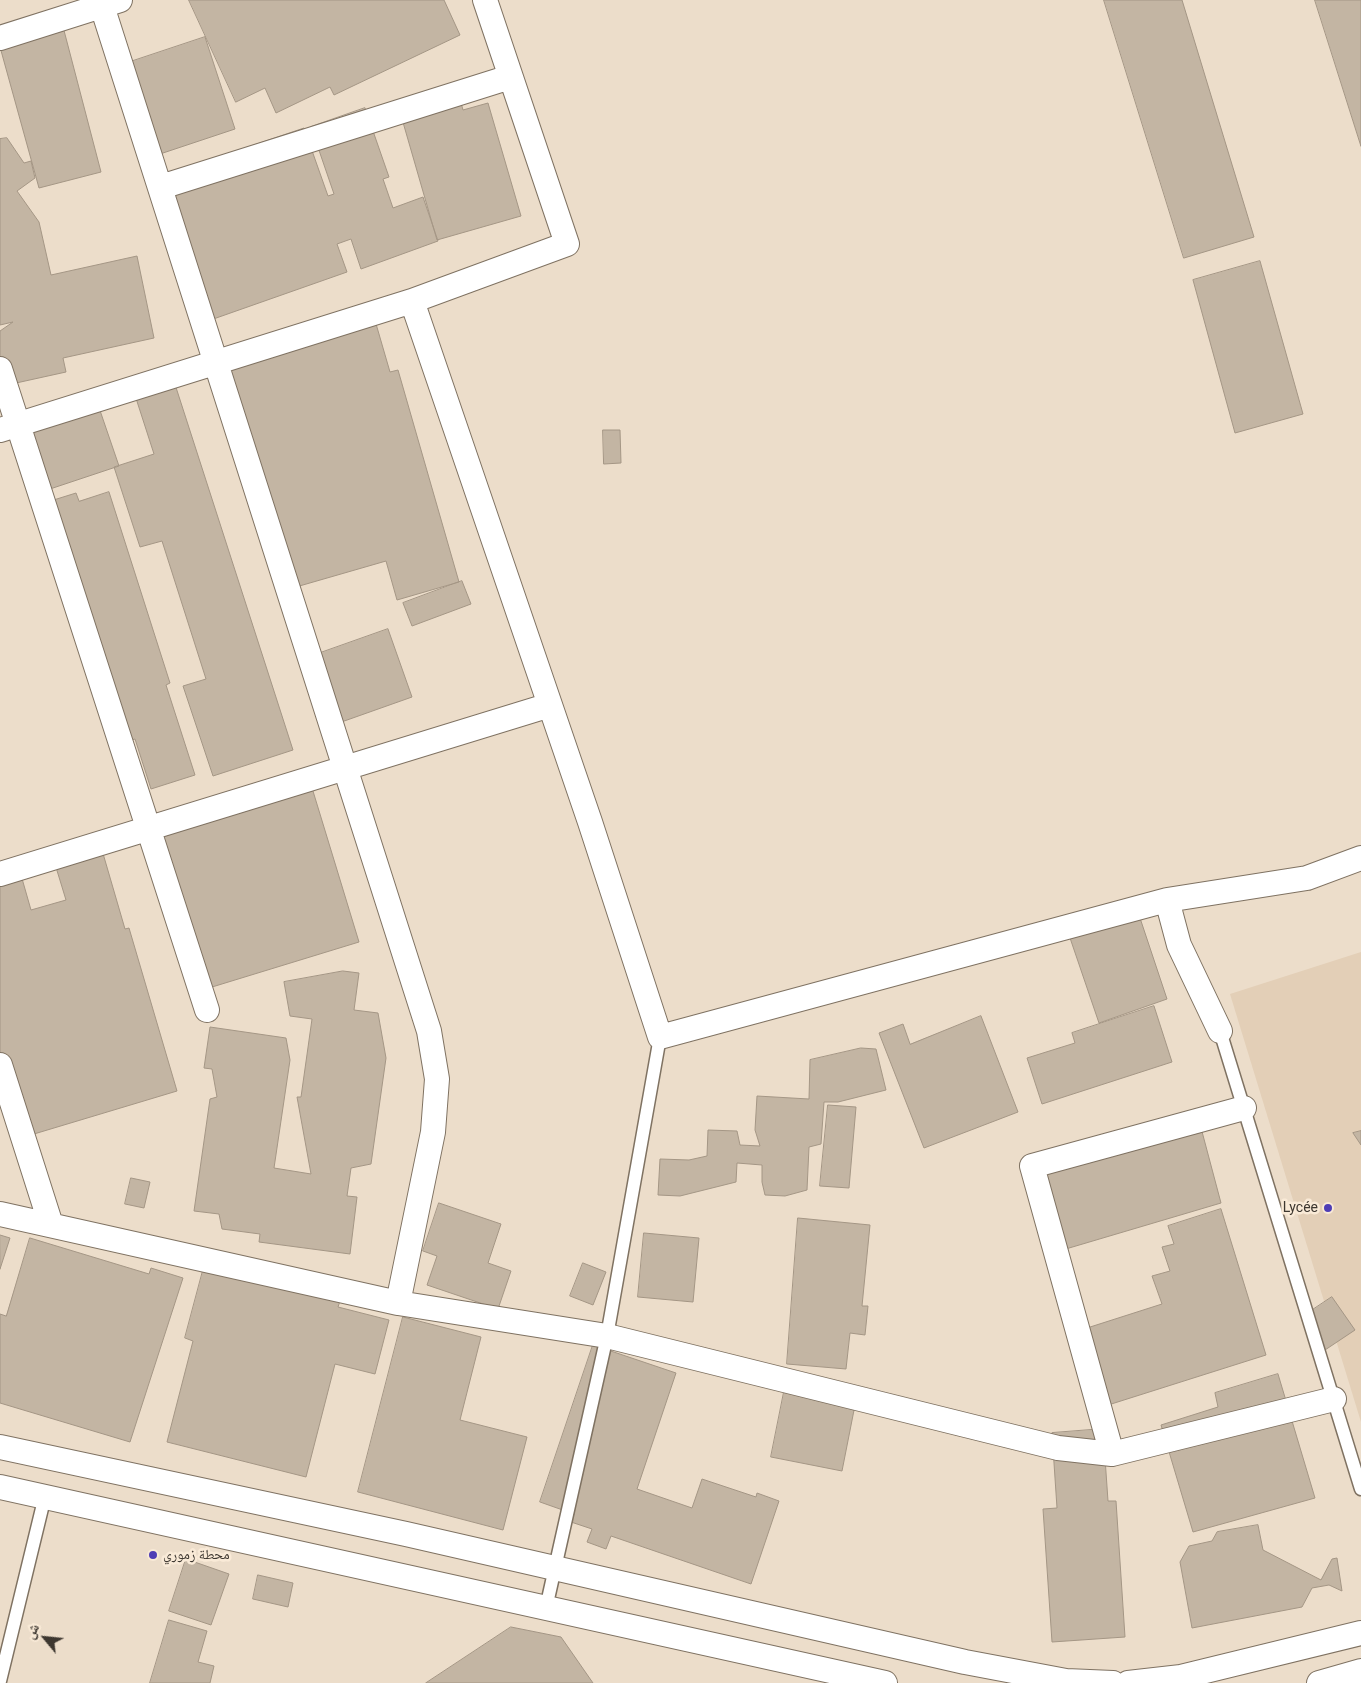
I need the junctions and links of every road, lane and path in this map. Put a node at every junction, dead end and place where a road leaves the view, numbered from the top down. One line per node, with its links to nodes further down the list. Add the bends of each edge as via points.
1 (485, 0): 4 (street)
2 (111, 3): 3 (street); 5 (street)
3 (0, 38)
4 (510, 76): 5 (street); 6 (street, via 567,244)
5 (161, 187): 7 (street)
6 (412, 301): 7 (street); 10 (street)
7 (217, 362): 9 (street); 11 (street)
8 (0, 369): 9 (street)
9 (9, 427): 12 (street)
10 (550, 705): 11 (street); 18 (street)
11 (346, 768): 12 (street); 23 (street, via 430,1031 436,1079 433,1132)
12 (147, 829): 14 (street); 16 (street)
13 (1361, 858): 15 (street, via 1307,878)
14 (0, 874)
15 (1167, 900): 17 (street, via 1179,945); 18 (street)
16 (207, 1010)
17 (1220, 1032): 20 (lane)
18 (660, 1037): 24 (lane)
19 (0, 1065): 22 (street)
20 (1244, 1108): 25 (lane); 27 (street, via 1032,1166)
21 (0, 1214): 22 (street)
22 (52, 1225): 23 (street)
23 (398, 1303): 24 (street)
24 (606, 1336): 27 (street, via 1058,1448); 31 (lane)
25 (1334, 1400): 27 (street); 29 (lane)
26 (0, 1448): 31 (street)
27 (1112, 1454)
28 (0, 1486): 30 (street)
29 (1361, 1488)
30 (45, 1496): 32 (street); 35 (lane)
31 (555, 1568): 32 (lane); 37 (street, via 965,1662 1066,1681)
32 (546, 1608): 36 (street)
33 (1361, 1633): 38 (street, via 1181,1678)
34 (1361, 1671): 39 (street)
35 (0, 1681)
36 (885, 1683)
37 (1112, 1683)
38 (1128, 1683)
39 (1319, 1683)

